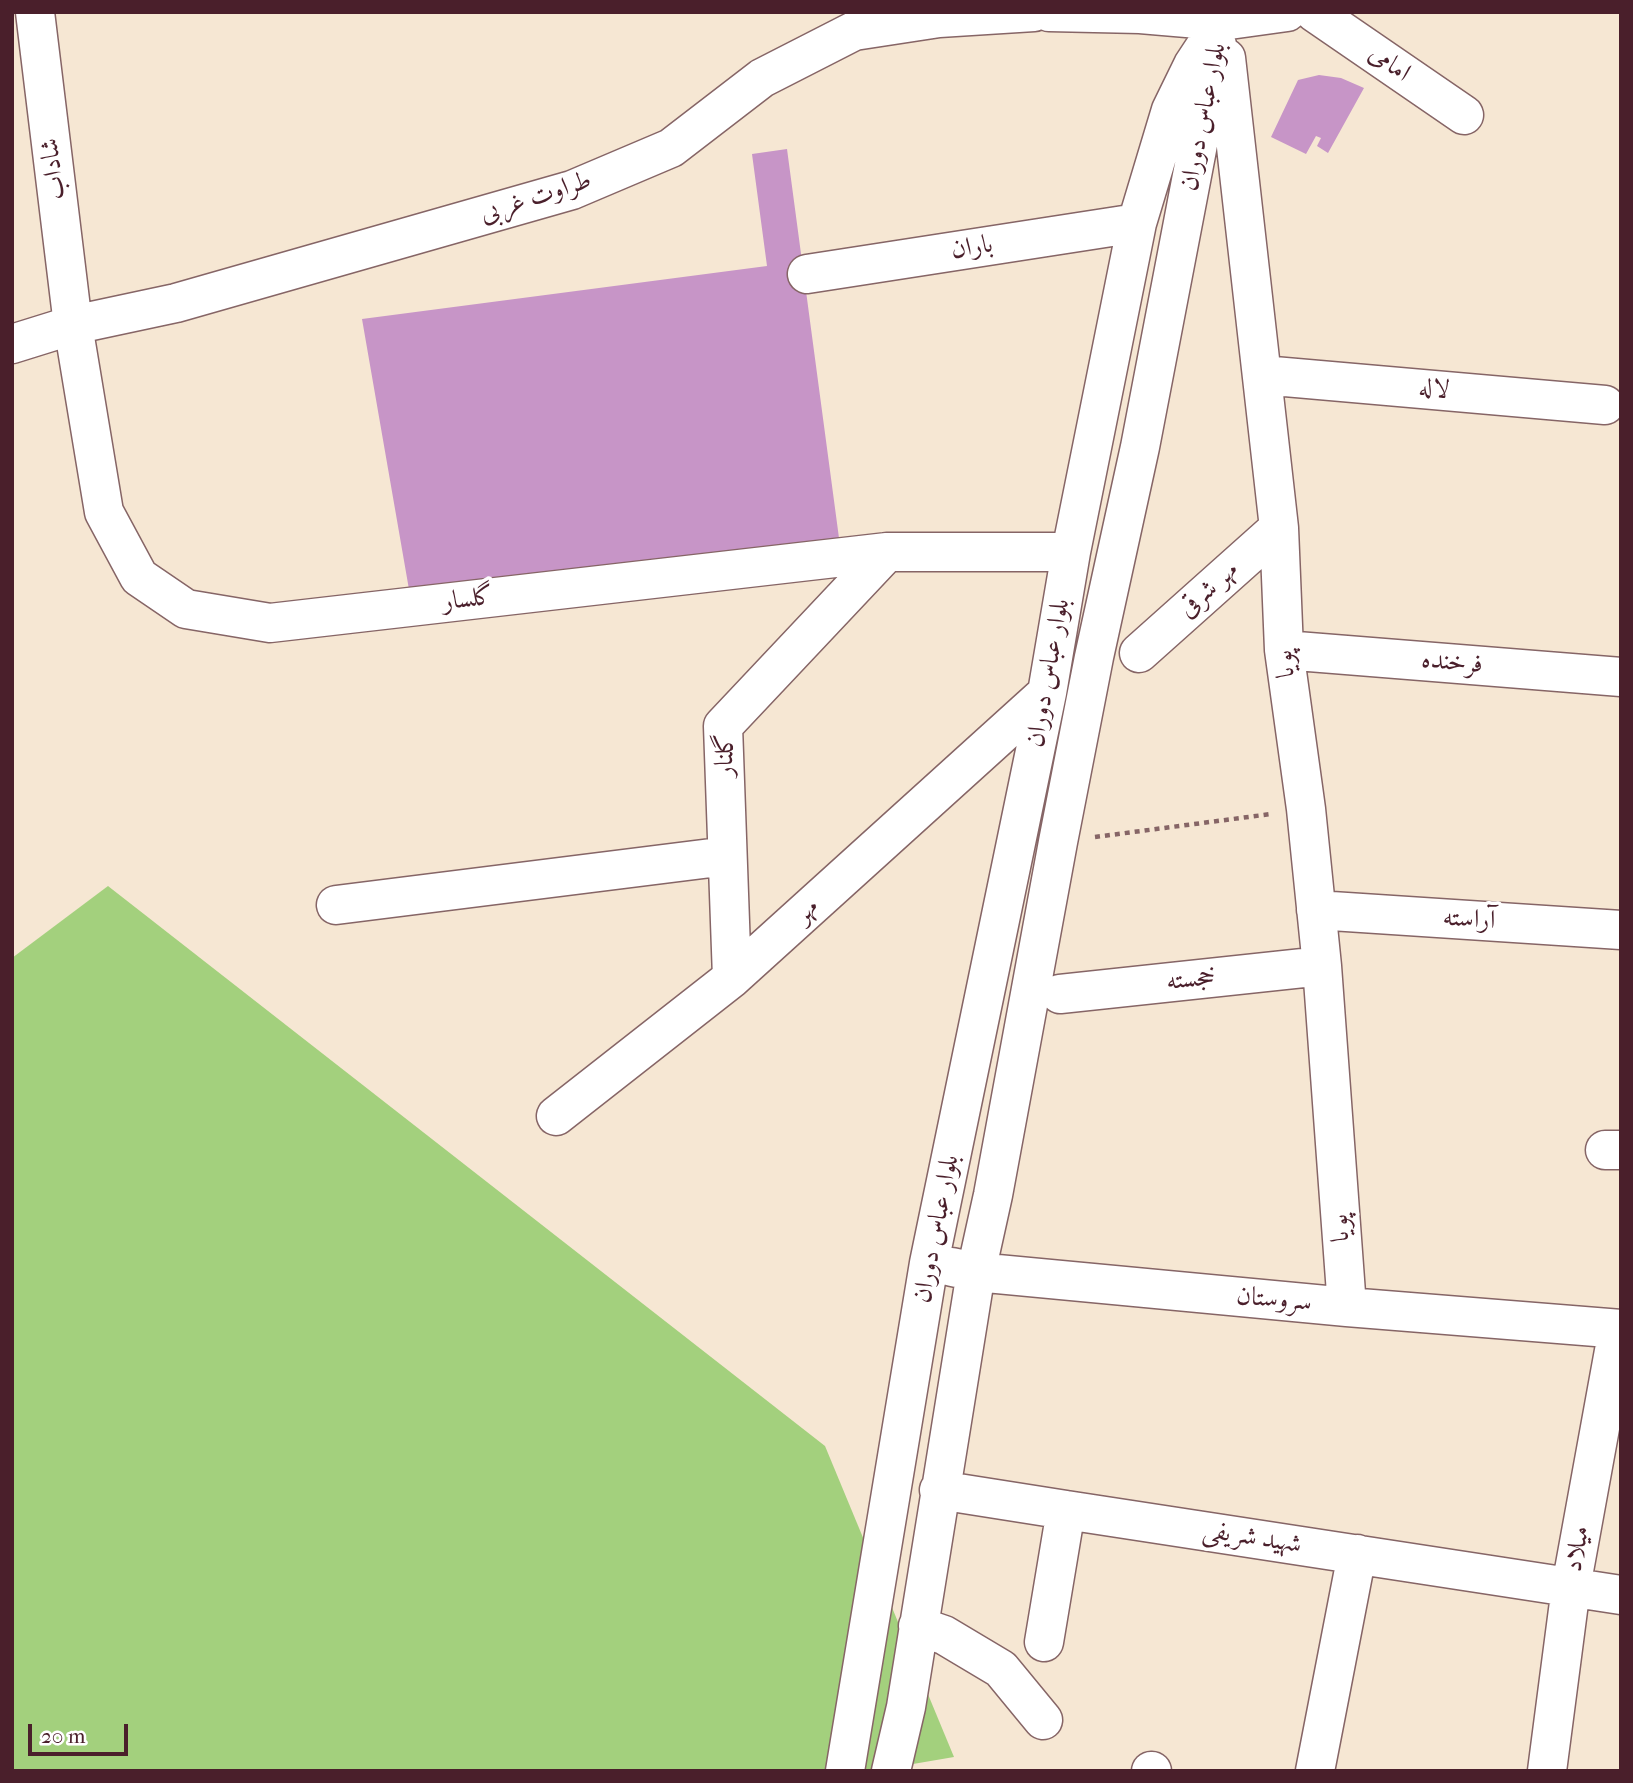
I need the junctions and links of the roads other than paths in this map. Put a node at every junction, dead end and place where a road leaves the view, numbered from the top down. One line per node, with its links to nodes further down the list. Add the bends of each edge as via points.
1 (35, 12): 11 (street, شاداب)
2 (1034, 12): 7 (street, طراوت غربی)
3 (1049, 12): 6 (street)
4 (1287, 12): 6 (street)
5 (1314, 12): 8 (street, امامی)
6 (1224, 17): 9 (street, بلوار عباس دوران, via 1171,110); 13 (street, پویا); 31 (street, بلوار عباس دوران)
7 (855, 22): 11 (street, طراوت غربی, via 762,78 671,148 572,190 176,303)
8 (1464, 116)
9 (1137, 223): 10 (street, باران); 17 (street, بلوار عباس دوران)
10 (807, 274)
11 (73, 325): 12 (street, طراوت غربی); 16 (street, گلسار, via 104,512 139,578 186,609 270,623)
12 (12, 344)
13 (1262, 375): 14 (street, لاله); 15 (street, پویا)
14 (1605, 405)
15 (1279, 527): 18 (street, پویا); 19 (street, مهر شرقی)
16 (887, 552): 17 (street, گلسار); 22 (street, گلنار, via 723,726)
17 (1071, 552): 21 (street, بلوار عباس دوران)
18 (1284, 650): 20 (street, فرخنده); 24 (street, پویا)
19 (1139, 653)
20 (1621, 677)
21 (1047, 693): 27 (street, مهر); 30 (street, بلوار عباس دوران)
22 (727, 856): 23 (street); 27 (street, گلنار)
23 (336, 905)
24 (1316, 910): 25 (street, آراسته); 26 (street, پویا)
25 (1621, 930)
26 (1322, 966): 28 (street, خجسته); 32 (street, پویا)
27 (732, 978): 29 (street, مهر)
28 (1060, 994)
29 (556, 1115)
30 (929, 1263): 31 (street, سروستان); 42 (street, بلوار عباس دوران)
31 (976, 1272): 32 (street, سروستان); 34 (street, بلوار عباس دوران)
32 (1347, 1307): 33 (street, سروستان)
33 (1619, 1329): 37 (street, میلاد)
34 (939, 1490): 35 (street, شهید شریفی); 39 (street, بلوار عباس دوران)
35 (1066, 1510): 36 (street, شهید شریفی); 40 (street)
36 (1356, 1554): 37 (street, شهید شریفی); 44 (street)
37 (1571, 1587): 38 (street, شهید شریفی); 45 (street, میلاد)
38 (1621, 1595)
39 (918, 1626): 41 (street, via 944,1635 1001,1669); 43 (street, بلوار عباس دوران)
40 (1044, 1642)
41 (1043, 1720)
42 (845, 1771)
43 (891, 1771)
44 (1315, 1771)
45 (1547, 1771)

